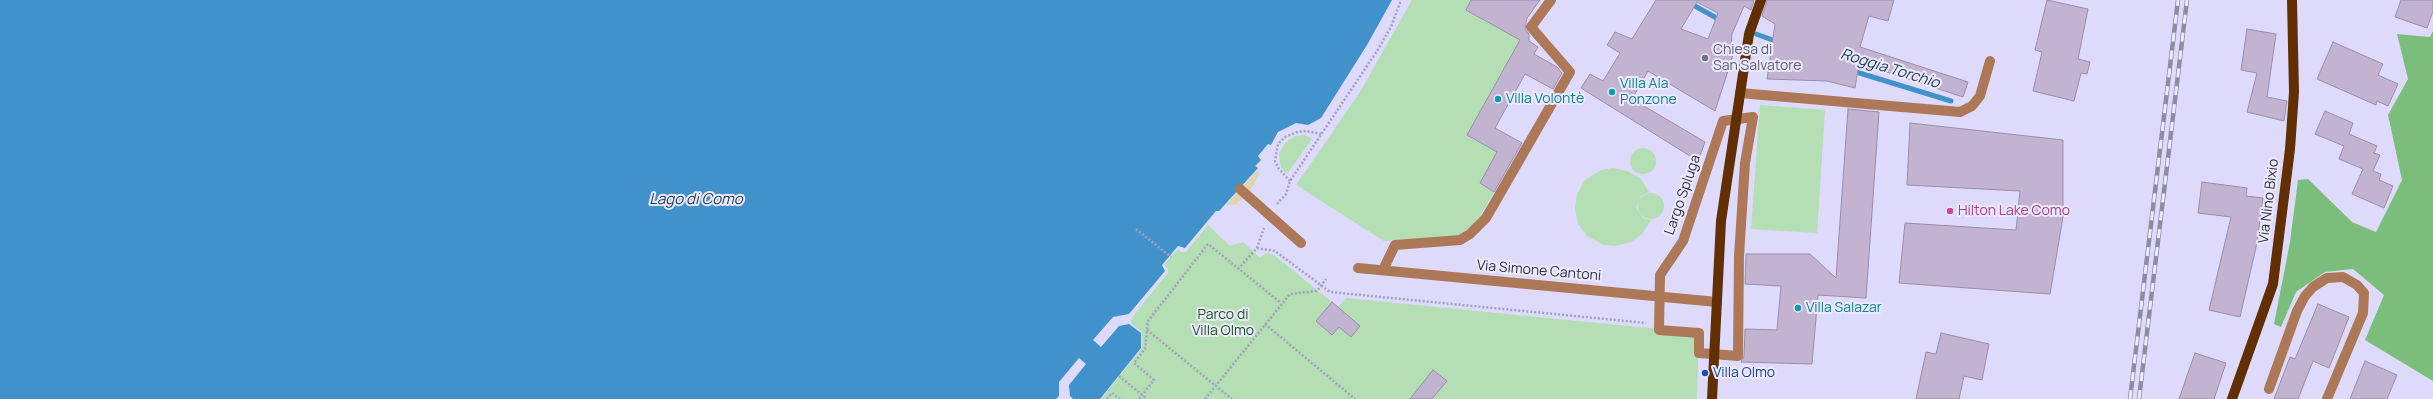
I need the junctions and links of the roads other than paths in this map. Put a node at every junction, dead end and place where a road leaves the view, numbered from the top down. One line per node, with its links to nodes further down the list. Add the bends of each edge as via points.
1 (1551, 0): 10 (street, via 1531,27 1570,72 1486,218 1460,240 1395,245)
2 (1761, 0): 5 (main road, via 1749,34)
3 (2292, 0): 16 (main road, Via Nino Bixio, via 2294,92 2273,284)
4 (1990, 61): 5 (street, via 1980,96 1972,106 1960,112)
5 (1740, 93): 6 (main road)
6 (1735, 119): 11 (street, Largo Spluga, via 1723,121 1683,241 1660,274); 12 (main road, via 1721,221); 13 (street, via 1753,117 1744,170 1739,256 1738,356)
7 (1240, 189): 8 (street)
8 (1302, 243)
9 (1358, 268): 10 (street, Via Simone Cantoni)
10 (1383, 270): 11 (street, Via Simone Cantoni)
11 (1660, 297): 12 (street, Via Simone Cantoni); 13 (street, Largo Spluga, via 1659,330 1700,333 1698,353)
12 (1717, 302): 13 (main road)
13 (1715, 355): 15 (main road)
14 (2269, 389): 17 (street, via 2297,311 2305,296 2327,278 2343,277 2364,292 2364,313)
15 (1712, 399)
16 (2232, 399)
17 (2327, 399)

